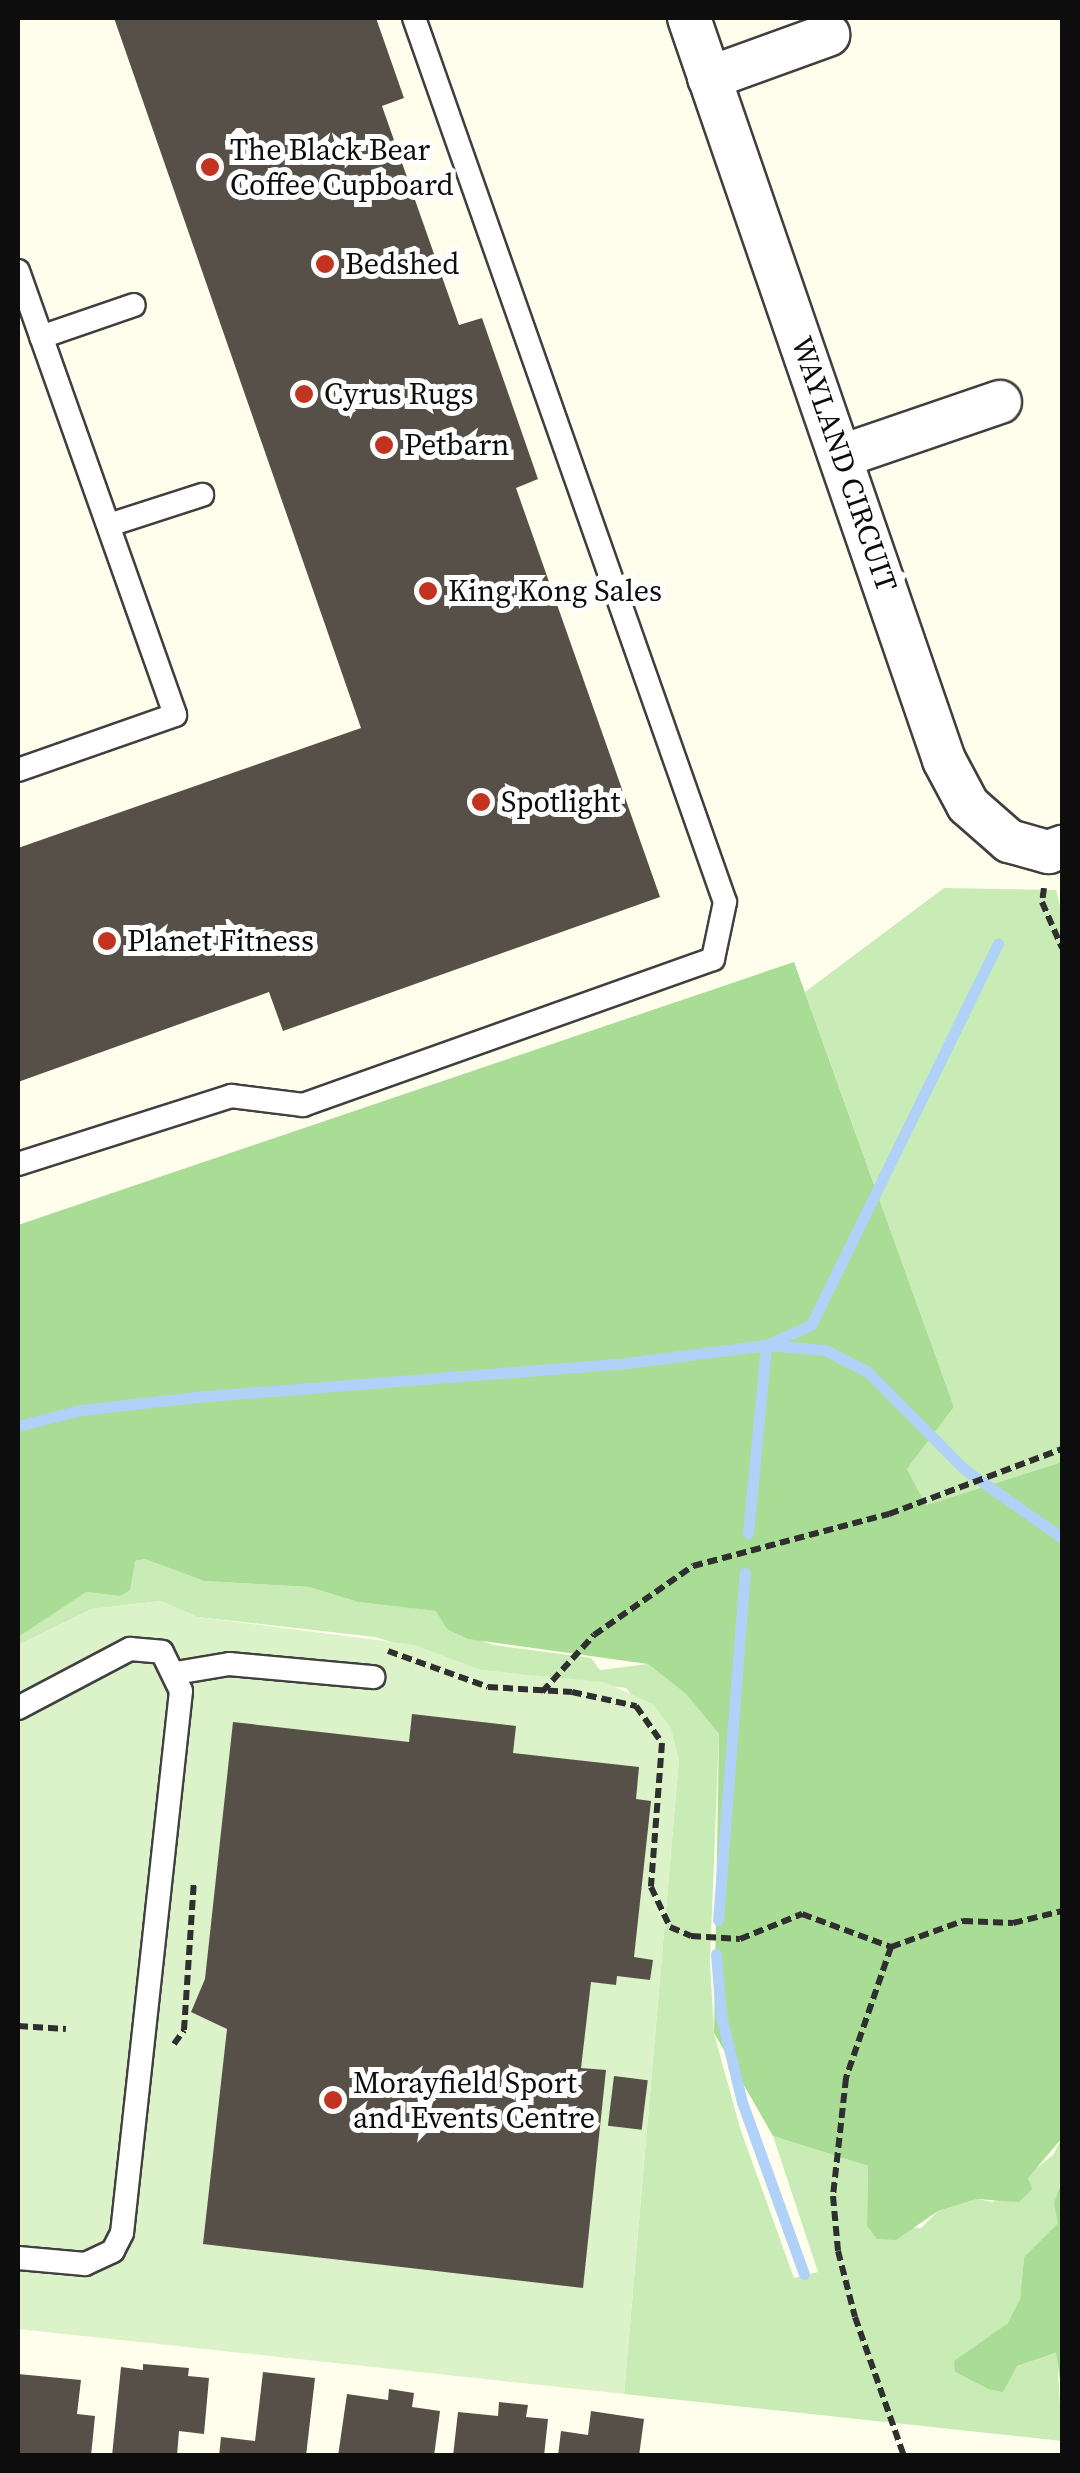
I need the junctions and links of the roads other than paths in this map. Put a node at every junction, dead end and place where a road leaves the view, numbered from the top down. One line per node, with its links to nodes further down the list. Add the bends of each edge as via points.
1 (414, 18): 14 (lane, via 725,902 713,958 303,1106 230,1096)
2 (689, 18): 4 (street, WAYLAND CIRCUIT)
3 (828, 35): 4 (street)
4 (710, 78): 9 (street, WAYLAND CIRCUIT)
5 (18, 271): 7 (lane)
6 (134, 305): 7 (lane)
7 (42, 337): 11 (lane)
8 (1000, 402): 9 (street)
9 (842, 456): 13 (street, WAYLAND CIRCUIT, via 944,760 982,817 1009,841)
10 (202, 494): 11 (lane)
11 (109, 525): 12 (lane, via 175,716)
12 (18, 770)
13 (1055, 849)
14 (18, 1164)
15 (176, 1672): 16 (lane, via 229,1664); 17 (lane, via 162,1652 130,1648); 18 (lane, via 180,1691 128,2212 113,2251 100,2260)
16 (373, 1678)
17 (18, 1708)
18 (28, 2258)

